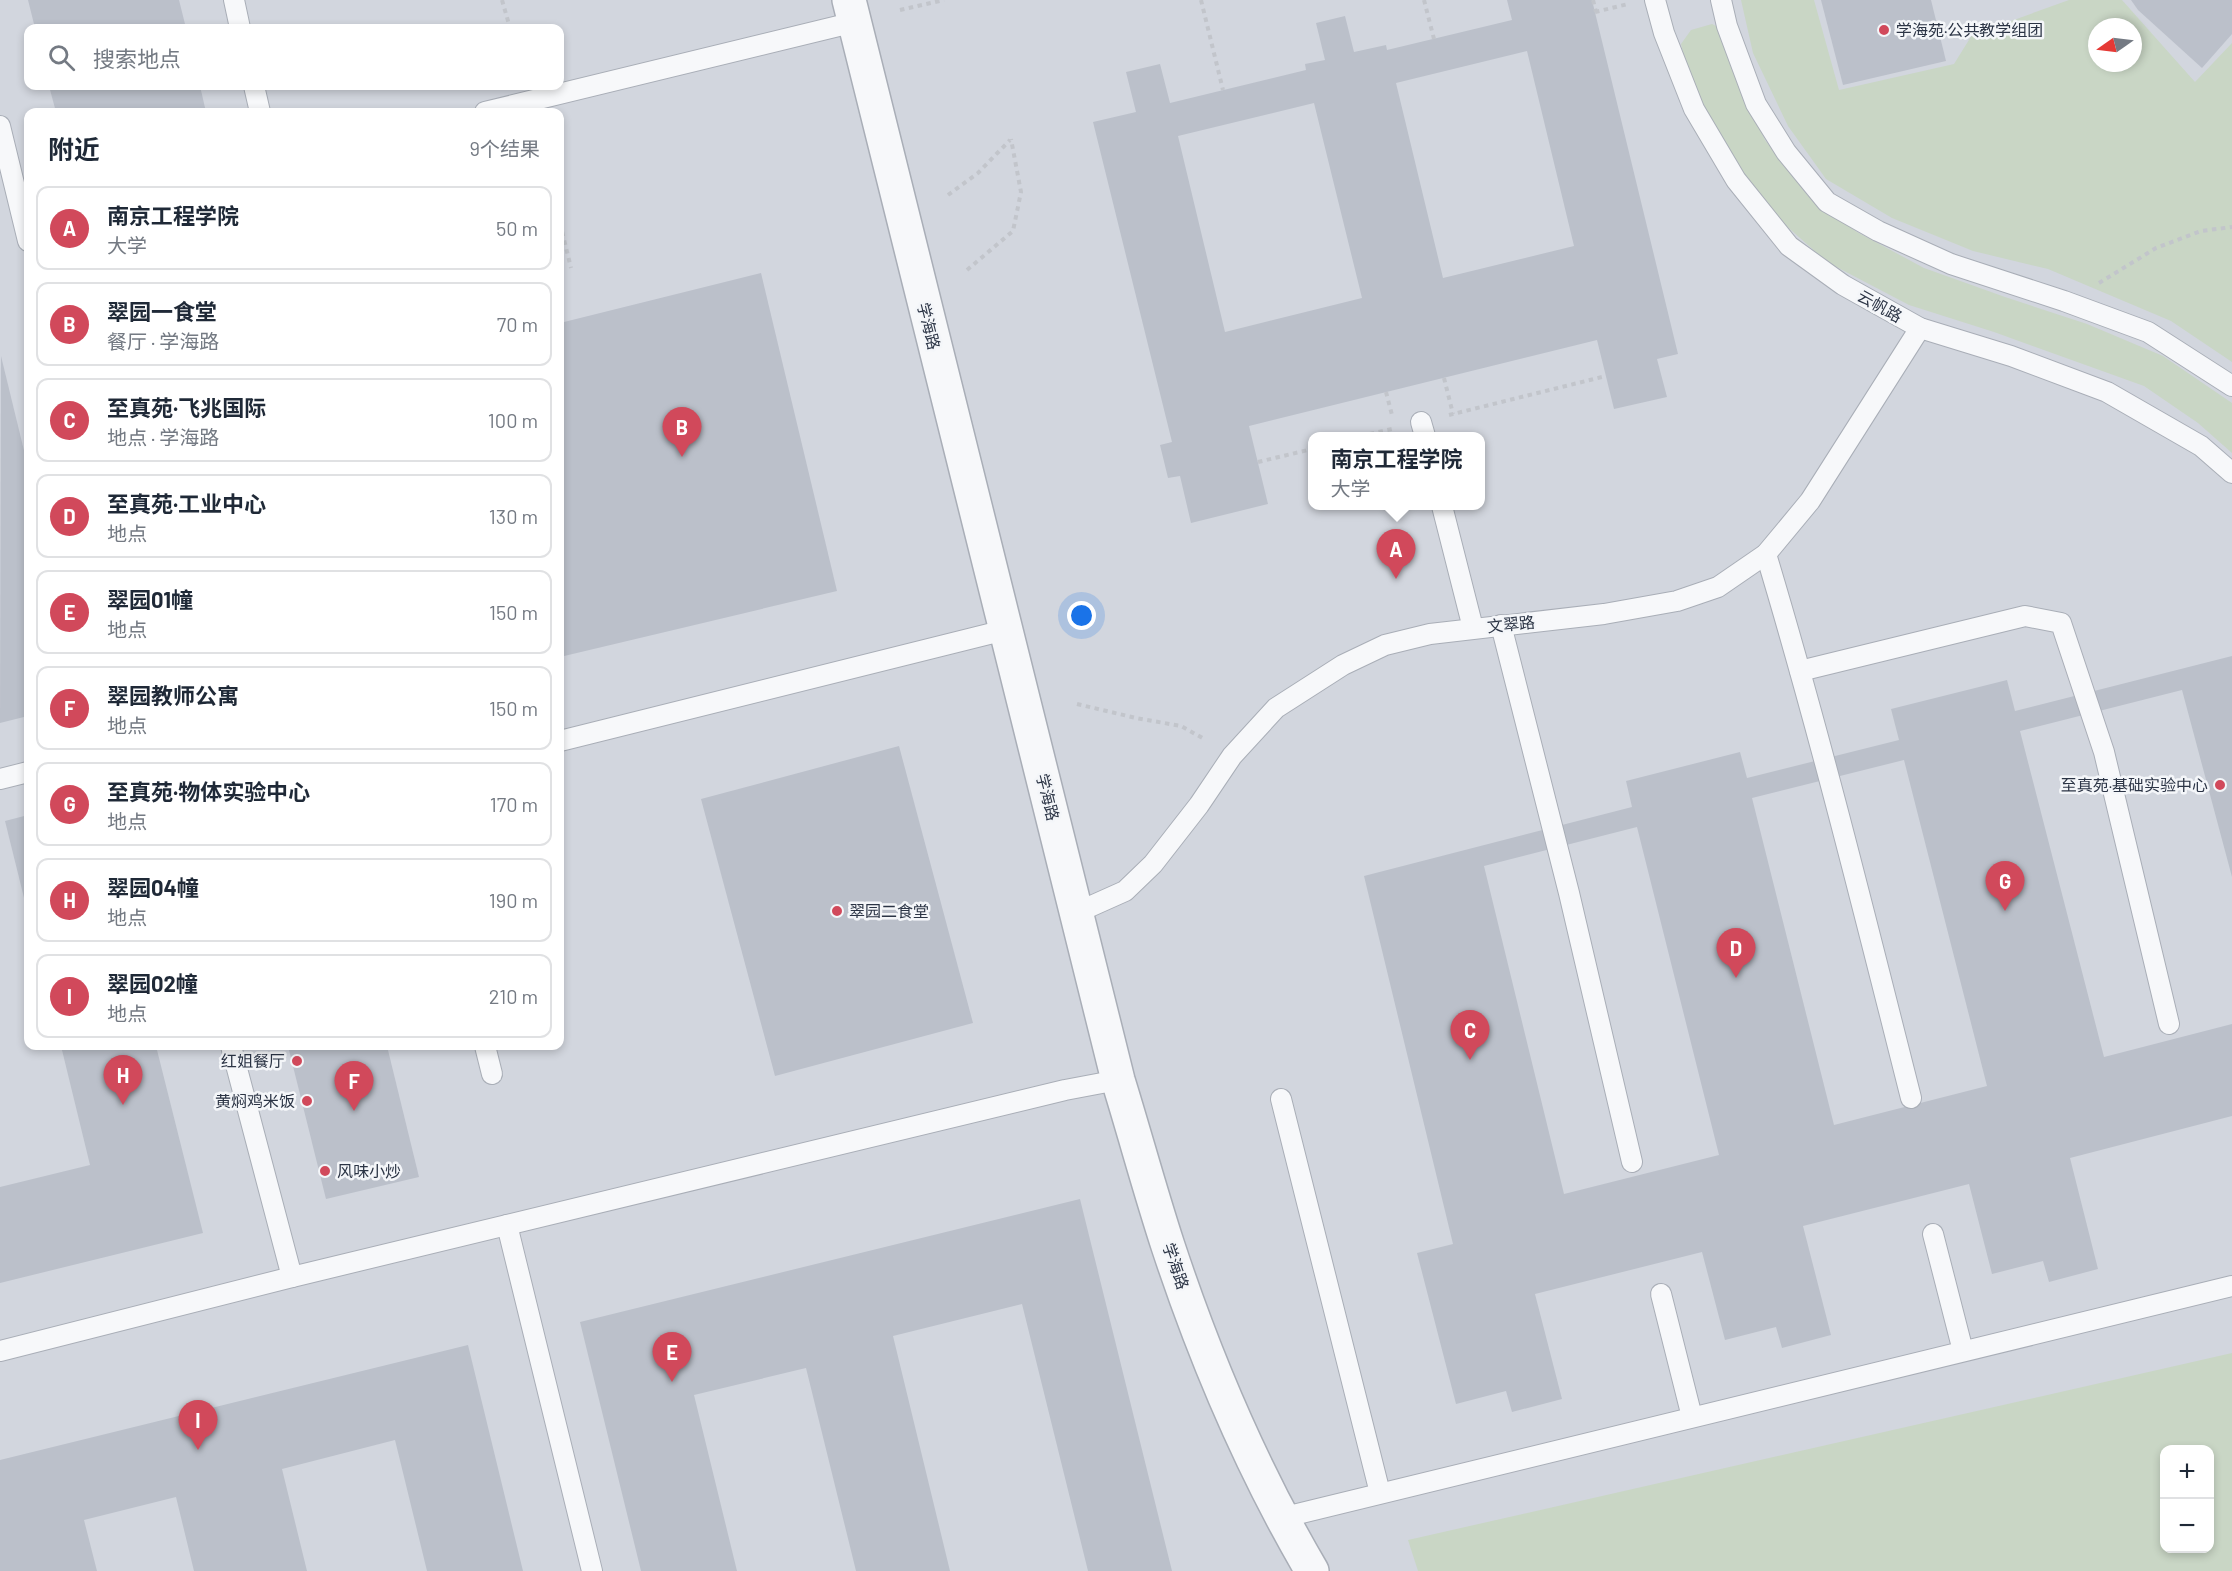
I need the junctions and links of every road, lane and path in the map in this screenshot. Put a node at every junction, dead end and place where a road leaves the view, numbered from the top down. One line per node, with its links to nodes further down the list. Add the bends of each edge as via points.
1 (234, 0): 11 (lane)
2 (502, 0): 12 (path)
3 (944, 0): 9 (path)
4 (1201, 0): 15 (path)
5 (1424, 0): 13 (path)
6 (1593, 0): 8 (path, via 1595,12)
7 (1721, 0): 26 (lane, via 1756,104 1786,152 1827,202 1878,231 1951,264)
8 (1645, 1): 27 (lane, 云帆路, via 1664,33 1694,110 1736,180 1789,246 1843,285)
9 (900, 10)
10 (852, 11): 17 (lane); 42 (street, 学海路)
11 (239, 24)
12 (509, 24)
13 (1434, 39)
14 (255, 90): 16 (lane)
15 (1223, 90)
16 (259, 108)
17 (500, 108)
18 (0, 126): 19 (lane)
19 (7, 183): 22 (lane)
20 (948, 195): 25 (path, via 978,173 1011,139 1021,192 1013,231)
21 (2232, 227): 26 (path, via 2201,231 2156,248)
22 (24, 230)
23 (564, 239): 24 (path)
24 (571, 268)
25 (967, 270)
26 (2064, 301): 30 (lane, via 2148,332)
27 (1920, 328): 37 (lane, 云帆路, via 2107,392 2201,446); 39 (lane, 文翠路, via 1810,501)
28 (1606, 376): 32 (path)
29 (1444, 378): 32 (path)
30 (2232, 386)
31 (1386, 392): 34 (path, via 1395,428)
32 (1453, 414): 33 (path)
33 (1423, 429)
34 (1378, 432)
35 (1308, 449): 36 (path)
36 (1258, 462)
37 (2232, 473)
38 (1443, 510): 41 (lane)
39 (1766, 554): 40 (lane, 文翠路, via 1718,587 1677,601 1604,614); 43 (lane)
40 (1501, 625): 41 (lane, 文翠路); 57 (lane)
41 (1473, 628): 46 (lane, 文翠路, via 1385,645 1343,665 1276,708)
42 (1005, 630): 45 (lane); 49 (street, 学海路)
43 (1800, 671): 50 (lane, via 2025,616 2061,622 2104,752); 55 (lane)
44 (1077, 704): 46 (path, via 1181,726)
45 (564, 740)
46 (1232, 756): 49 (lane, 文翠路, via 1153,864 1125,891)
47 (24, 773): 48 (lane)
48 (0, 778)
49 (1078, 912): 54 (street, 学海路)
50 (2169, 1024)
51 (232, 1050): 60 (lane)
52 (486, 1050): 53 (lane)
53 (492, 1074)
54 (1118, 1080): 58 (lane); 67 (street, 学海路, via 1168,1246 1211,1363)
55 (1911, 1098)
56 (1281, 1099): 66 (lane)
57 (1632, 1162)
58 (507, 1225): 60 (lane); 68 (lane)
59 (1934, 1234): 64 (lane)
60 (292, 1277): 63 (lane)
61 (2232, 1286): 64 (lane)
62 (1661, 1294): 65 (lane)
63 (0, 1351)
64 (1963, 1352): 65 (lane)
65 (1692, 1417): 66 (lane)
66 (1380, 1493): 67 (lane)
67 (1281, 1518): 69 (street, 学海路)
68 (592, 1571)
69 (1312, 1571)

